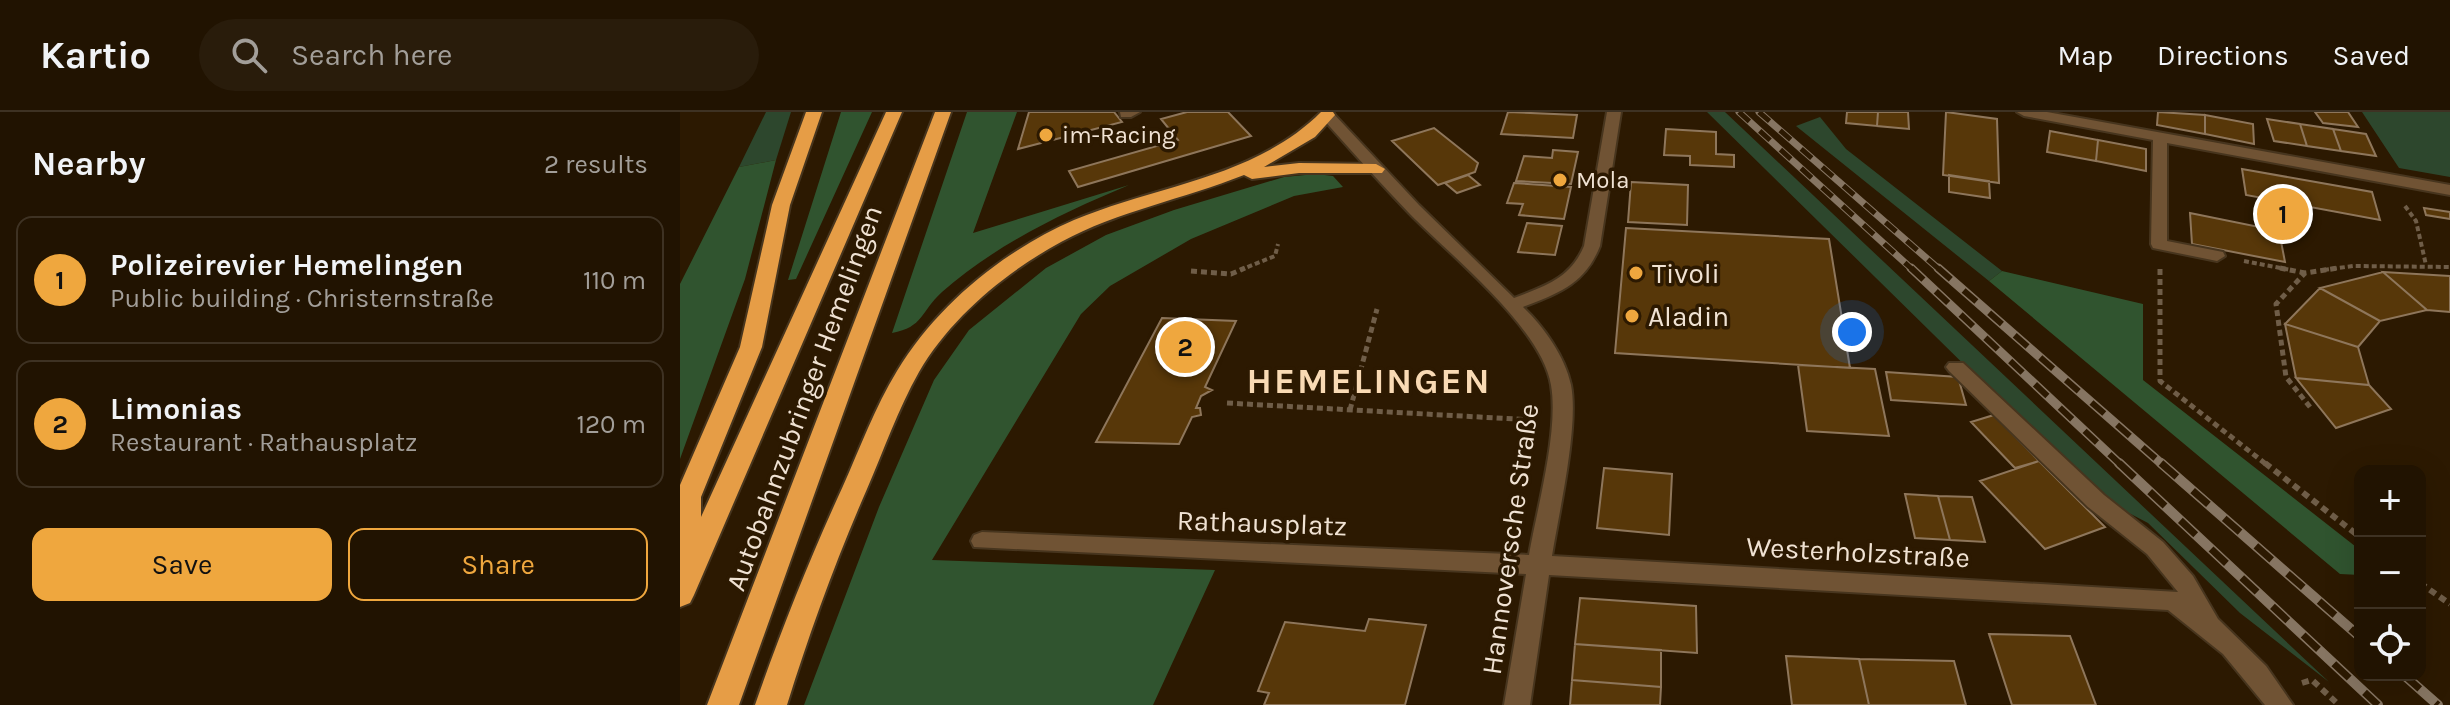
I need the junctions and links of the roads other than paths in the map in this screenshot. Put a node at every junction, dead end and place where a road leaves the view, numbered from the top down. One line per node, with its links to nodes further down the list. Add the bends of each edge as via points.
1 (814, 112): 16 (highway, via 781,205 751,347 688,497)
2 (894, 112): 16 (highway, Autobahnzubringer Hemelingen)
3 (943, 112): 18 (highway, Autobahnzubringer Hemelingen)
4 (1614, 112): 12 (street, via 1585,268 1567,282)
5 (2024, 112): 7 (street)
6 (1327, 115): 8 (street, Hannoversche Straße); 9 (highway, via 1314,132 1283,152)
7 (2160, 137): 10 (street); 11 (street, via 2159,244)
8 (1376, 169): 9 (highway, via 1299,168); 12 (street, Hannoversche Straße)
9 (1214, 179): 19 (highway, via 1101,216 1021,257 970,297 925,346 892,402 808,595)
10 (2450, 190)
11 (2217, 256)
12 (1510, 305): 15 (street, Hannoversche Straße, via 1531,325 1561,385 1562,421)
13 (1956, 367): 17 (street, via 2096,501 2155,548 2185,583)
14 (982, 541): 15 (street, Rathausplatz)
15 (1540, 565): 17 (street, Westerholzstraße, via 2173,600); 20 (street, Hannoversche Straße)
16 (684, 586)
17 (2208, 622): 21 (street)
18 (723, 705)
19 (771, 705)
20 (1517, 705)
21 (2280, 705)

